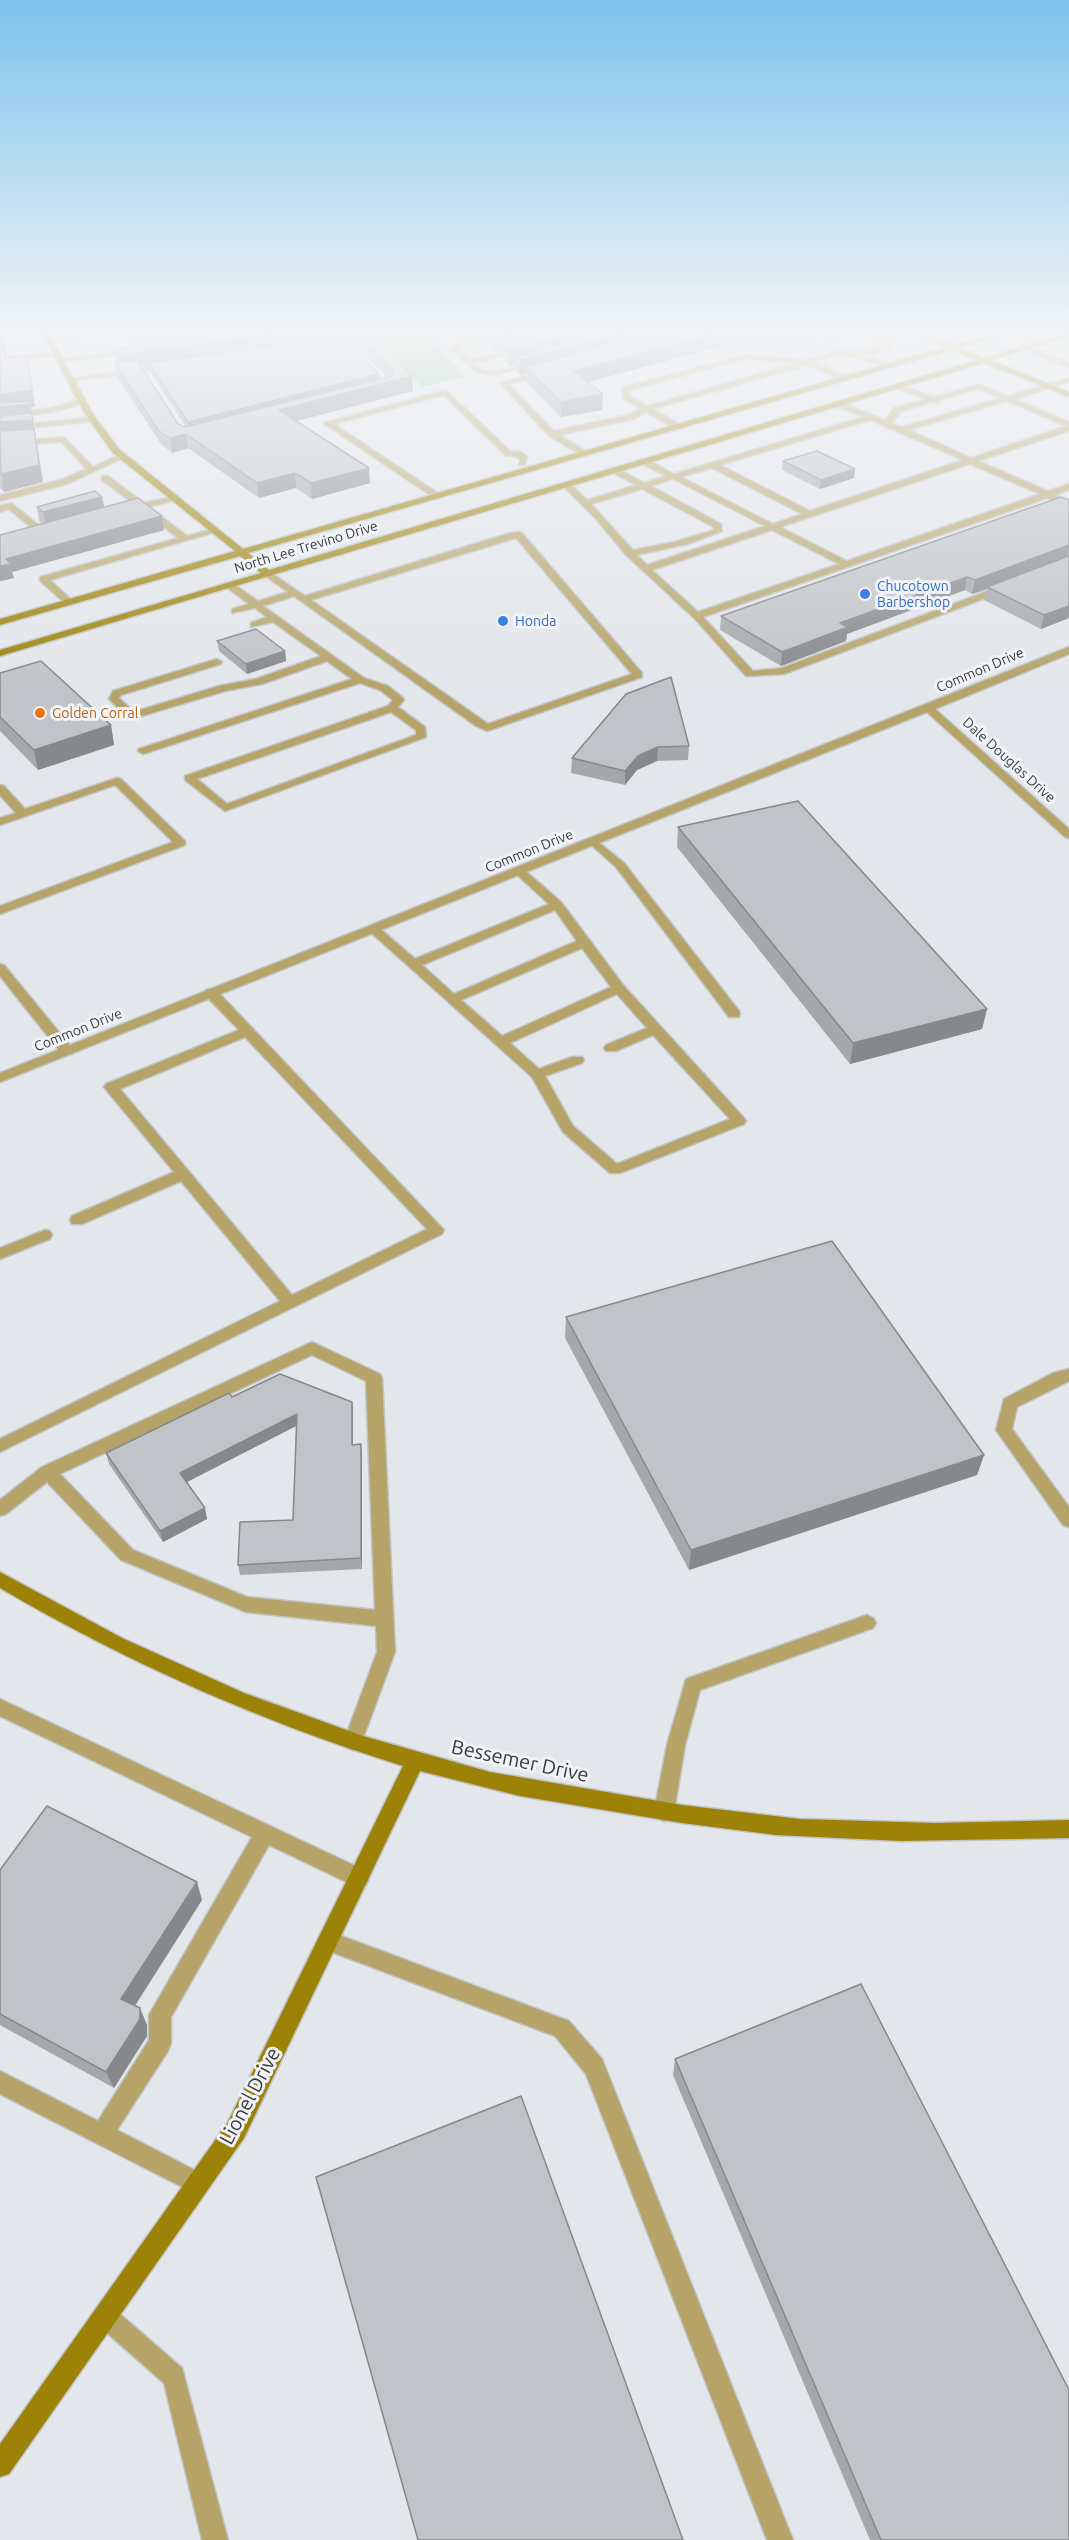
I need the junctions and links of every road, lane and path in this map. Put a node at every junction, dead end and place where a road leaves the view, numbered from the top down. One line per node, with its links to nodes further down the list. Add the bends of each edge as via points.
1 (75, 452): 21 (street)
2 (118, 452): 13 (main road)
3 (370, 452): 28 (street)
4 (507, 452): 19 (street, via 506,457 513,462)
5 (588, 452): 11 (main road, North Lee Trevino Drive)
6 (602, 452): 12 (main road)
7 (676, 452): 15 (main road, North Lee Trevino Drive)
8 (761, 452): 18 (street)
9 (950, 452): 16 (street)
10 (998, 452): 16 (street)
11 (583, 453): 19 (main road, North Lee Trevino Drive)
12 (608, 455)
13 (122, 457): 21 (street); 30 (main road)
14 (618, 460): 17 (main road)
15 (643, 461): 17 (main road, North Lee Trevino Drive); 23 (street)
16 (972, 461): 27 (street); 36 (street)
17 (628, 466): 20 (main road, North Lee Trevino Drive)
18 (715, 466): 23 (street); 36 (street)
19 (531, 468): 28 (main road, North Lee Trevino Drive)
20 (614, 470): 24 (main road, North Lee Trevino Drive); 25 (street)
21 (92, 471): 29 (street)
22 (105, 477): 33 (street)
23 (675, 477): 25 (street); 37 (street)
24 (566, 484): 31 (street); 45 (main road, North Lee Trevino Drive)
25 (645, 486): 31 (street); 42 (street, via 713,522 718,531 680,544)
26 (1069, 488): 27 (street)
27 (1048, 495): 32 (street); 43 (street)
28 (436, 496): 41 (main road, North Lee Trevino Drive)
29 (0, 498)
30 (172, 498): 33 (street); 39 (main road)
31 (586, 503): 42 (street)
32 (1069, 504)
33 (142, 506): 35 (street); 40 (street)
34 (0, 509): 38 (street, via 11,506 38,533)
35 (120, 512)
36 (811, 515): 37 (street)
37 (774, 528): 43 (street); 44 (street)
38 (53, 529)
39 (215, 531): 40 (street); 41 (main road)
40 (185, 539): 49 (street, via 43,579)
41 (241, 552): 45 (main road); 49 (main road, North Lee Trevino Drive)
42 (629, 553): 44 (street)
43 (846, 564): 52 (street)
44 (646, 569): 52 (street)
45 (267, 573): 47 (main road, North Lee Trevino Drive); 48 (street)
46 (1014, 584): 52 (street, via 784,670 750,674)
47 (229, 585): 50 (street); 57 (main road, North Lee Trevino Drive)
48 (300, 596): 48 (street, via 487,728 638,675 519,535); 50 (street)
49 (69, 602): 54 (main road, North Lee Trevino Drive)
50 (256, 605): 51 (street); 53 (street)
51 (235, 611)
52 (697, 616)
53 (275, 618): 55 (street); 58 (street)
54 (0, 622)
55 (254, 625)
56 (1069, 650): 62 (street, Common Drive)
57 (0, 653)
58 (328, 657): 59 (street, via 258,682 223,688 138,714 130,714 114,699 117,693); 60 (street)
59 (217, 662)
60 (360, 680): 61 (street, via 384,688 399,700); 63 (street)
61 (392, 708): 61 (street, via 421,729 421,737 225,808 189,778)
62 (928, 708): 67 (street, Dale Douglas Drive); 68 (street, Common Drive)
63 (143, 751)
64 (0, 788): 65 (street)
65 (23, 814): 66 (street); 71 (street, via 117,781 181,843)
66 (0, 822)
67 (1069, 834)
68 (593, 841): 69 (street, Common Drive); 79 (street, via 620,865)
69 (519, 871): 70 (street); 72 (street, Common Drive)
70 (557, 905): 73 (street); 74 (street)
71 (0, 909)
72 (373, 929): 74 (street); 77 (street, Common Drive)
73 (585, 942): 76 (street); 78 (street)
74 (412, 965): 78 (street)
75 (0, 968): 84 (street)
76 (619, 988): 80 (street); 82 (street)
77 (212, 993): 81 (street); 84 (street, Common Drive)
78 (452, 999): 82 (street)
79 (735, 1014)
80 (655, 1029): 83 (street); 86 (street, via 739,1121 615,1170 568,1129)
81 (248, 1031): 88 (street, via 111,1087); 92 (street, via 437,1230)
82 (500, 1042): 86 (street)
83 (611, 1048)
84 (67, 1051): 87 (street, Common Drive)
85 (577, 1060): 86 (street)
86 (537, 1074)
87 (0, 1078)
88 (183, 1174): 89 (street); 92 (street)
89 (77, 1220)
90 (45, 1234): 91 (street)
91 (0, 1254)
92 (291, 1303): 94 (street)
93 (1069, 1375): 97 (street, via 1010,1404 1004,1430)
94 (0, 1446)
95 (48, 1472): 96 (street); 99 (street, via 127,1555 246,1604); 99 (street, via 312,1348 374,1378)
96 (0, 1509)
97 (1069, 1520)
98 (1, 1582): 102 (main road, Bessemer Drive, via 152,1662)
99 (384, 1619): 102 (street, via 386,1652)
100 (867, 1623): 104 (street, via 692,1685)
101 (0, 1707): 106 (street)
102 (353, 1740): 103 (main road, Bessemer Drive)
103 (416, 1760): 104 (main road, Bessemer Drive, via 492,1782); 107 (main road, Lionel Drive)
104 (664, 1812): 105 (main road, Bessemer Drive, via 801,1828 982,1833)
105 (1069, 1829)
106 (266, 1834): 107 (street); 110 (street, via 160,2015 160,2043)
107 (359, 1878): 108 (main road, Lionel Drive)
108 (327, 1941): 111 (main road, Lionel Drive, via 236,2130); 115 (street, via 562,2028 594,2067)
109 (0, 2082): 110 (street)
110 (102, 2134): 111 (street)
111 (198, 2184): 112 (main road, Lionel Drive)
112 (105, 2316): 113 (main road, Lionel Drive); 114 (street, via 174,2376)
113 (0, 2465)
114 (215, 2540)
115 (780, 2540)

